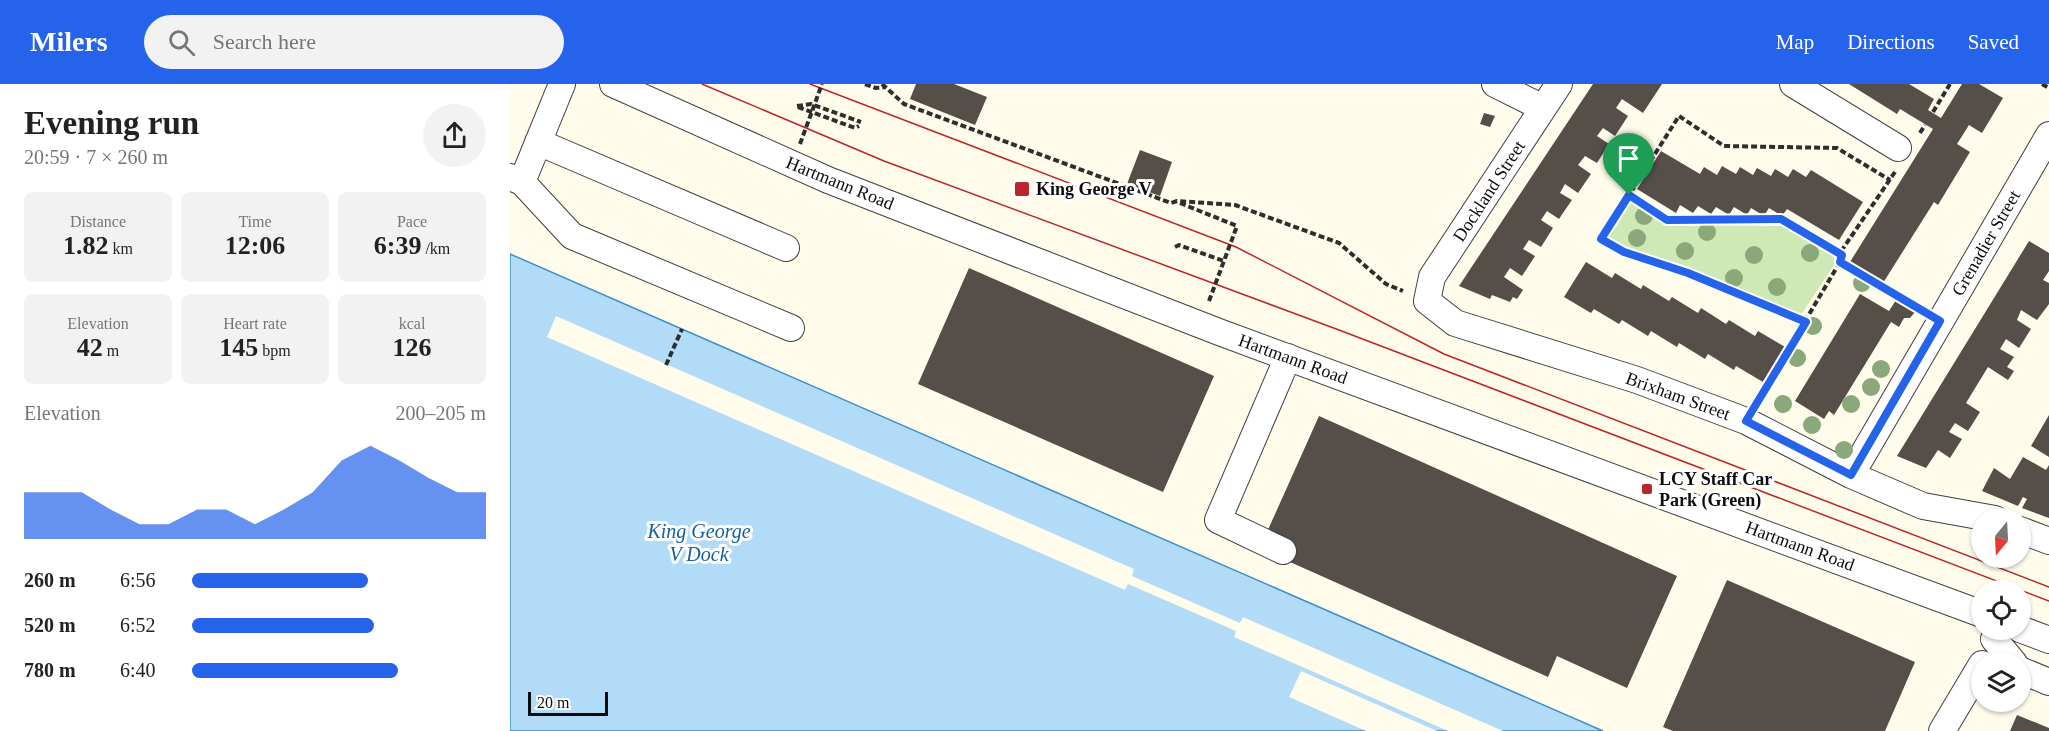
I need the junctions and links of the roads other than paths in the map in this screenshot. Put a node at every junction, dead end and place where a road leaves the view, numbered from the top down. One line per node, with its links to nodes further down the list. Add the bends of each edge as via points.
1 (562, 84): 8 (street)
2 (613, 84): 14 (street, Hartmann Road, via 828,180)
3 (1495, 84): 6 (street)
4 (1559, 84): 6 (street, Dockland Street)
5 (1793, 84): 9 (street)
6 (1543, 108): 12 (street, Dockland Street)
7 (2049, 135): 15 (street, Grenadier Street)
8 (538, 142): 10 (street); 11 (street)
9 (1899, 155)
10 (516, 179): 13 (street, via 572,236)
11 (786, 248)
12 (1420, 298): 15 (street, Brixham Street, via 1455,323 1637,380 1746,421)
13 (791, 328)
14 (1288, 357): 19 (street, via 1218,520); 20 (street, Hartmann Road)
15 (1851, 475): 16 (street, Brixham Street, via 1923,506)
16 (1971, 515)
17 (2031, 535): 18 (street)
18 (2049, 542)
19 (1283, 551)
20 (1971, 610)
21 (2031, 675): 23 (street)
22 (1971, 682): 24 (street)
23 (2049, 682)
24 (1942, 731)

